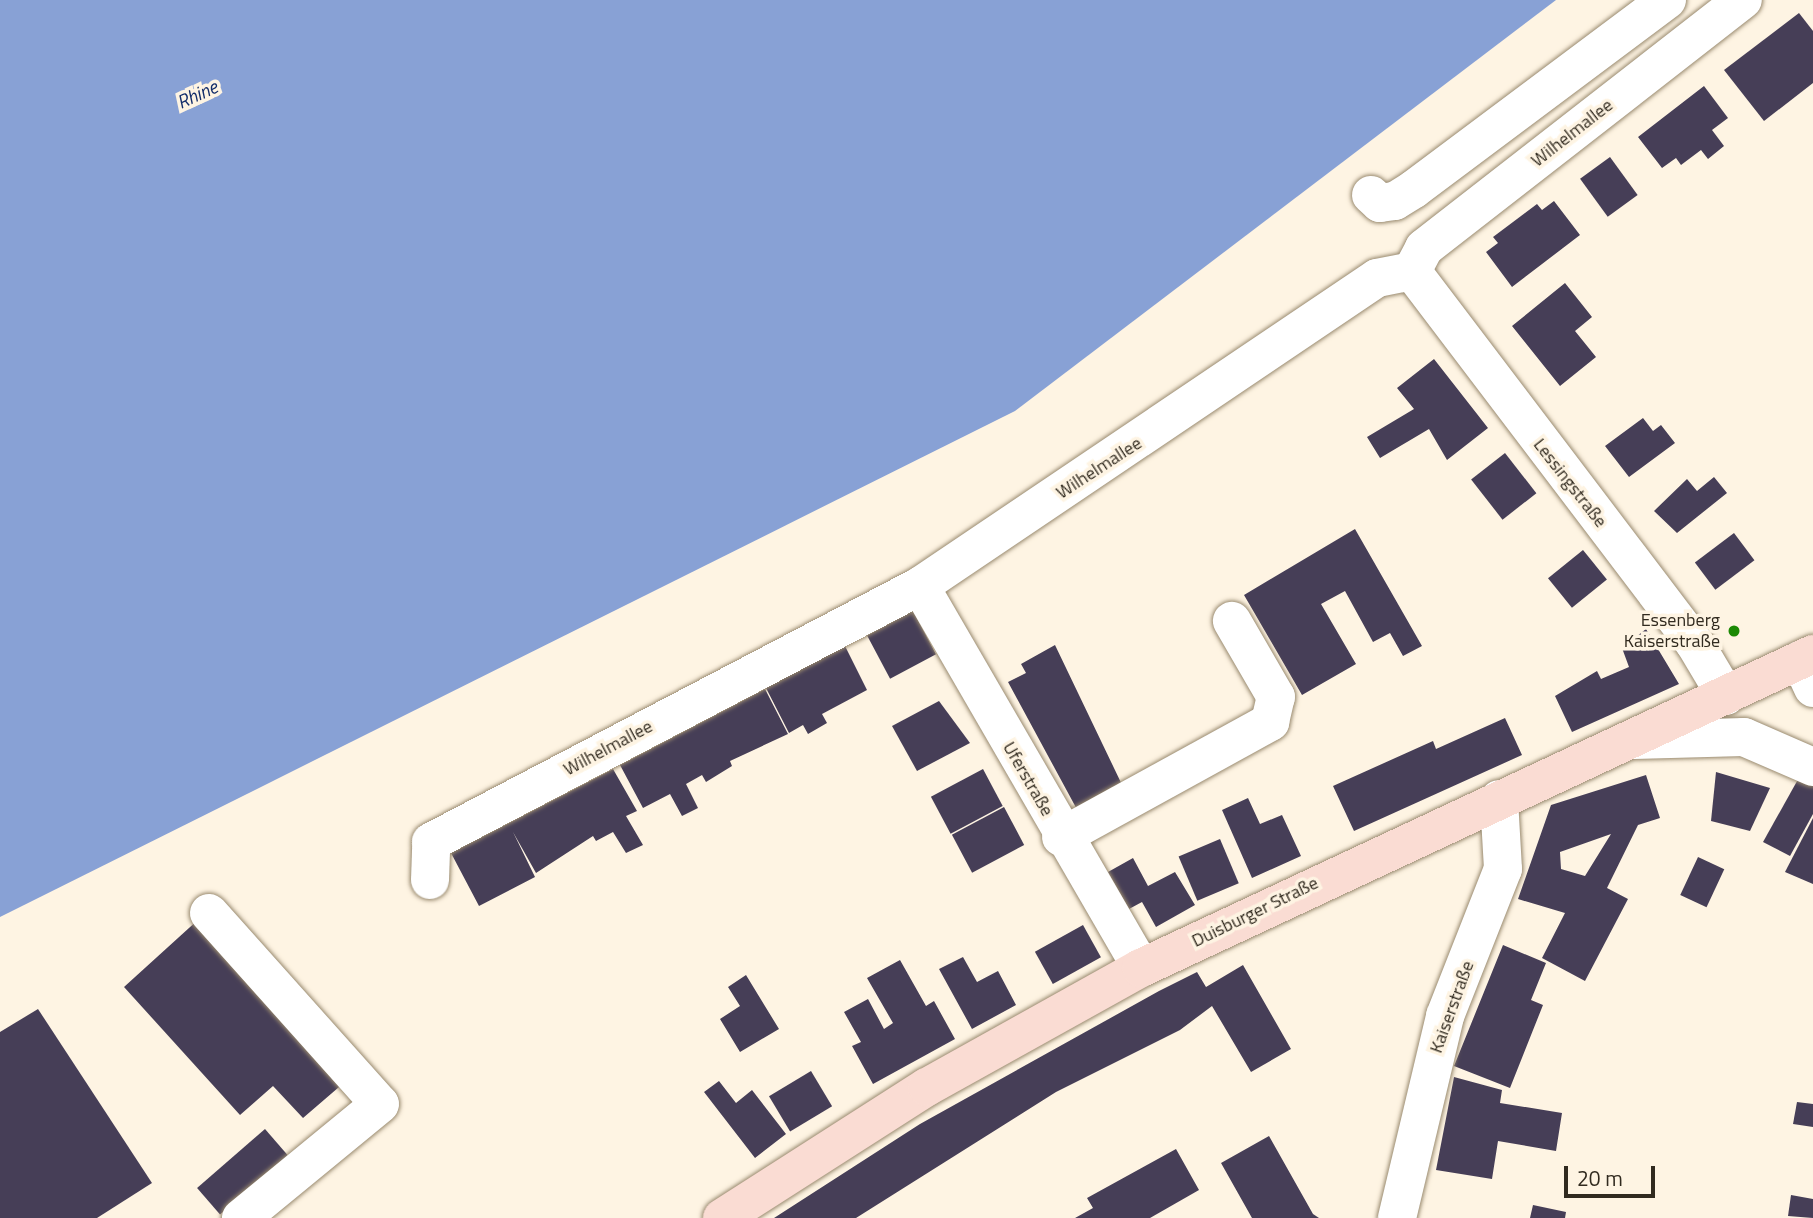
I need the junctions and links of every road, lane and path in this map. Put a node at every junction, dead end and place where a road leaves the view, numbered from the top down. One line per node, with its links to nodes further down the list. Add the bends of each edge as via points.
1 (1667, 0): 3 (street, via 1415,189 1395,201 1380,203)
2 (1743, 0): 4 (street, Wilhelmallee, via 1424,248)
3 (1371, 195)
4 (1412, 271): 5 (street, Wilhelmallee, via 1377,278); 8 (street, Lessingstraße, via 1415,282 1695,644)
5 (920, 586): 12 (street, Uferstraße); 13 (street, Wilhelmallee, via 432,842)
6 (1232, 621): 12 (street, via 1276,697 1270,722)
7 (1809, 667): 8 (main road, Duisburger Straße)
8 (1726, 696): 9 (main road, Duisburger Straße)
9 (1634, 740): 10 (street, via 1744,737); 11 (main road, Duisburger Straße)
10 (1813, 766)
11 (1499, 799): 15 (main road, Duisburger Straße); 18 (street, Kaiserstraße, via 1503,869 1442,1028)
12 (1061, 837): 15 (street, Uferstraße)
13 (430, 880)
14 (209, 913): 16 (street, via 380,1104)
15 (1141, 968): 17 (main road, Duisburger Straße, via 927,1087)
16 (241, 1218)
17 (722, 1218)
18 (1397, 1218)

